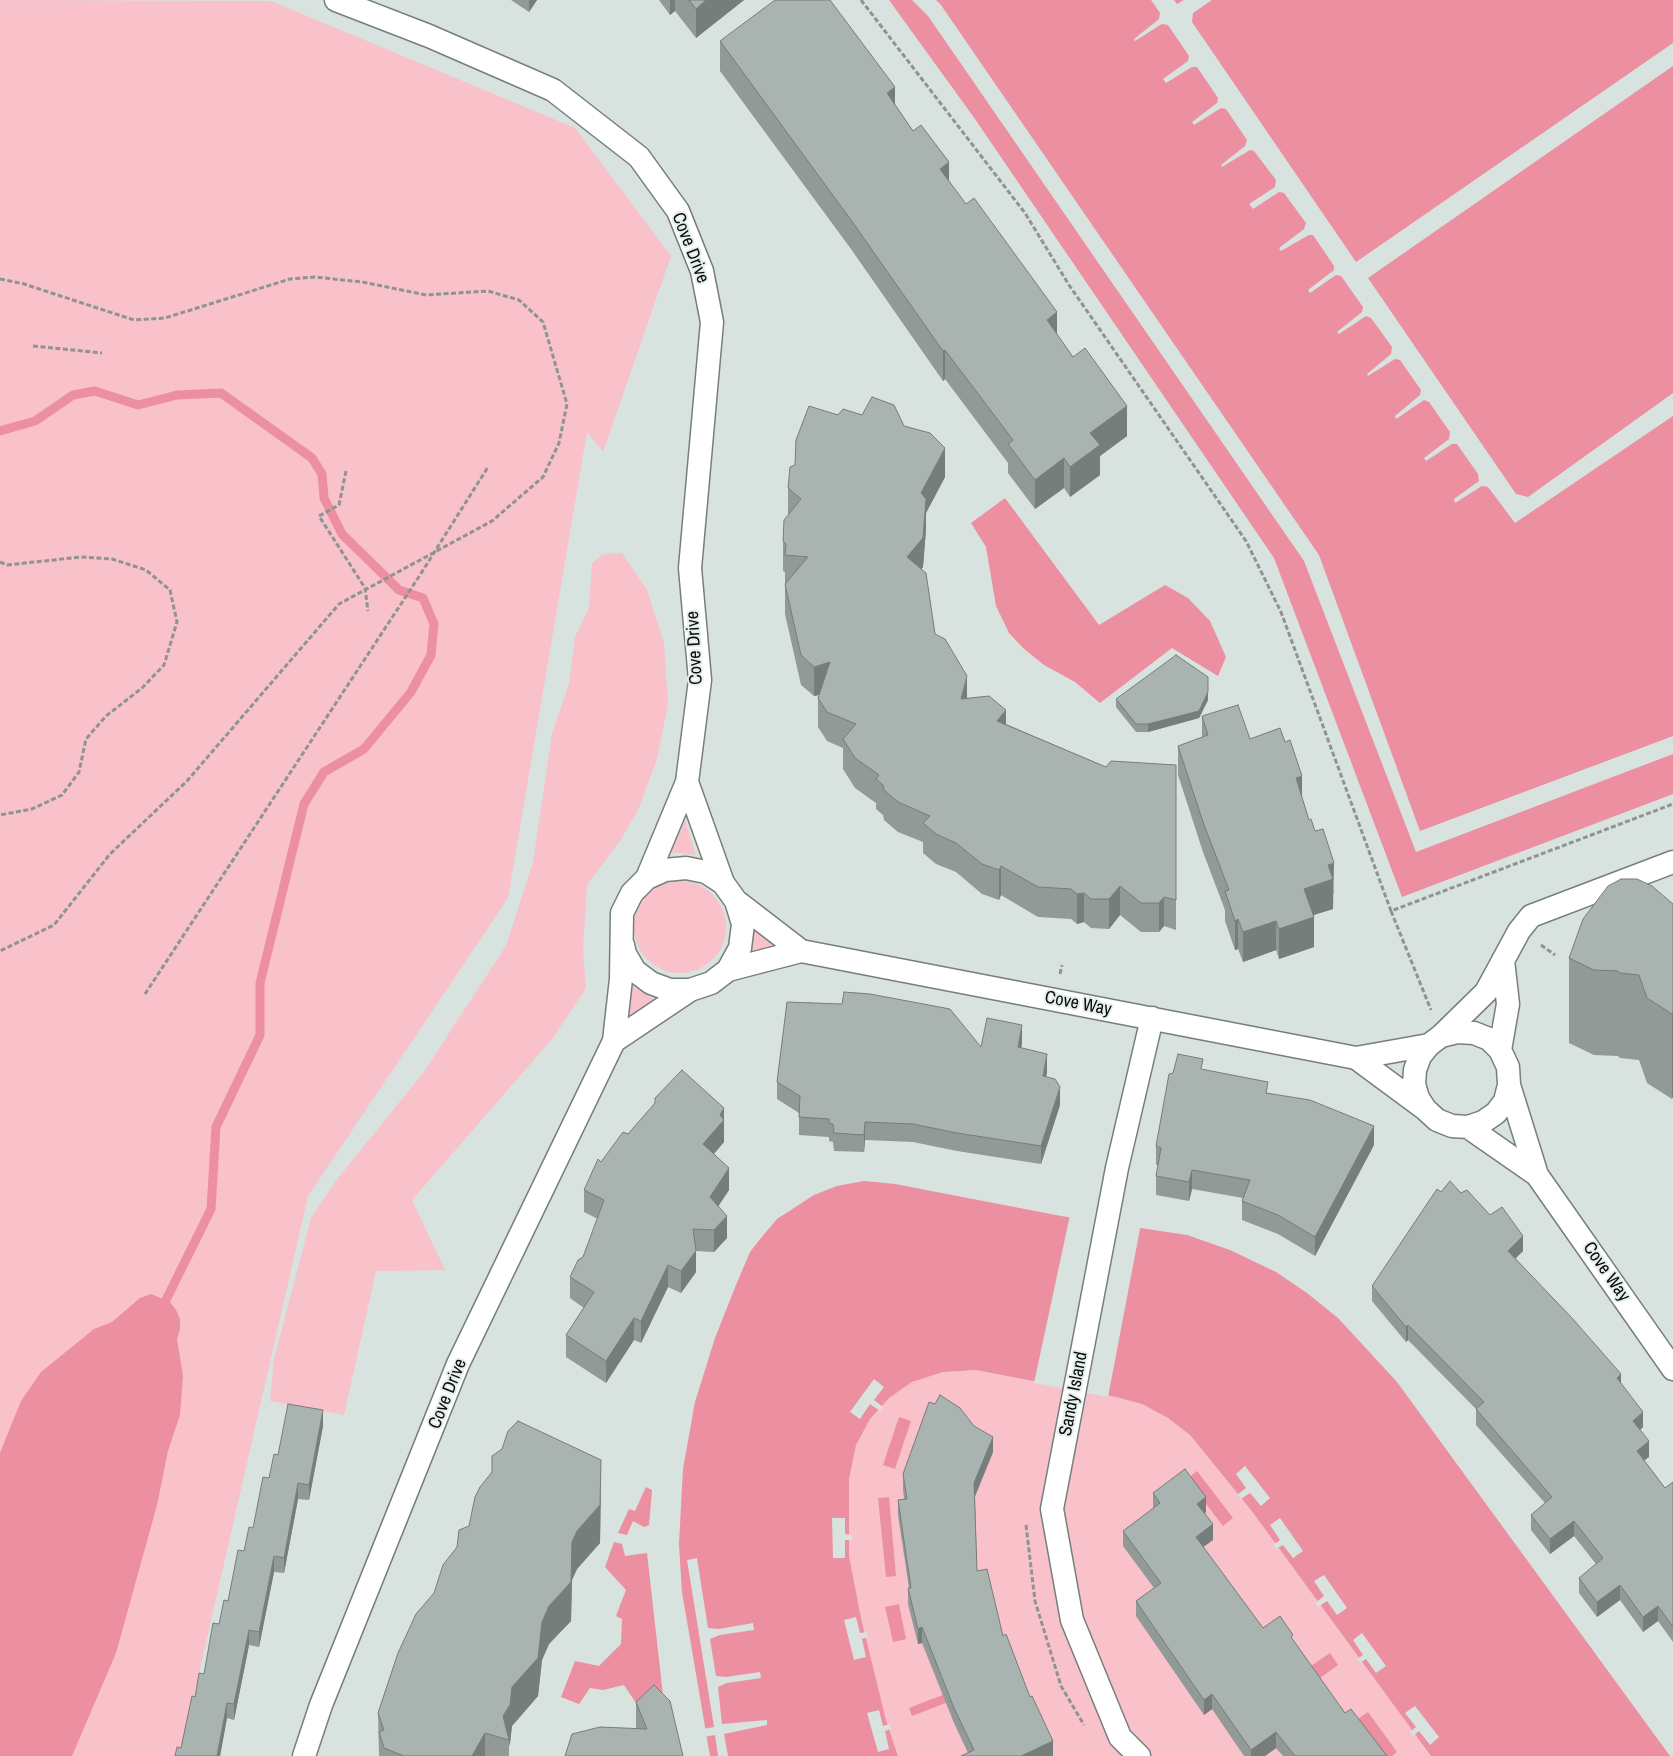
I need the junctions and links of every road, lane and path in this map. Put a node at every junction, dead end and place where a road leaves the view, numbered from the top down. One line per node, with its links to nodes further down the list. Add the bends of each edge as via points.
1 (336, 0): 12 (street, Cove Drive, via 553,90 639,157 678,211 702,271 712,322 690,568 700,680)
2 (861, 0): 18 (path, via 1025,213 1069,285 1246,541 1281,612)
3 (0, 278): 8 (path, via 134,320 164,318 290,279 315,277 362,282 426,296 488,291 519,300 543,322 567,404 559,442 543,477 492,521)
4 (32, 346): 5 (path)
5 (102, 353)
6 (488, 467): 8 (path)
7 (346, 471): 10 (path, via 339,505 319,516)
8 (435, 552): 10 (path); 25 (path)
9 (0, 562): 14 (path, via 8,565 81,557 112,559 146,570 170,590 176,622 164,665 142,688 106,716 86,739 79,772 62,795 32,809)
10 (365, 588): 11 (path); 20 (path, via 339,604 187,781 110,854 54,925)
11 (368, 611)
12 (687, 782): 16 (street, Cove Drive); 17 (street, Cove Drive)
13 (1673, 804): 18 (path)
14 (0, 815)
15 (1673, 862): 22 (street, via 1532,916 1519,931)
16 (647, 878): 17 (street, Cove Drive, via 666,870 686,868 706,872); 19 (street, Cove Drive, via 632,893 625,906)
17 (730, 892): 21 (street, Cove Way); 23 (street, Cove Drive, via 743,924 740,948)
18 (1391, 911): 27 (path)
19 (620, 934): 24 (street, Cove Drive, via 625,954 635,971 651,983 670,990); 28 (street, Cove Drive, via 621,979)
20 (0, 951)
21 (801, 951): 23 (street, Cove Way); 26 (street, Cove Way)
22 (1504, 960): 27 (street, via 1486,992); 29 (street, Cove Way, via 1508,1004)
23 (728, 970): 24 (street, Cove Drive, via 710,983)
24 (690, 990): 28 (street, Cove Drive)
25 (144, 994)
26 (1152, 1018): 30 (street, Cove Way); 37 (street, Sandy Island, via 1117,1168 1052,1509 1072,1620 1120,1737)
27 (1435, 1040): 29 (street, Cove Way, via 1457,1032 1474,1033 1489,1039); 30 (street, Cove Way); 32 (street, via 1420,1056 1415,1070 1414,1084)
28 (614, 1041): 36 (street, Cove Drive, via 458,1364 321,1705)
29 (1500, 1050): 31 (street, Cove Way, via 1508,1067)
30 (1356, 1058): 32 (street, Cove Way)
31 (1509, 1086): 33 (street, via 1496,1113 1483,1122); 34 (street, Cove Way)
32 (1425, 1110): 33 (street, Cove Way, via 1452,1126)
33 (1468, 1126): 34 (street, Cove Way)
34 (1537, 1175): 35 (street, Cove Way)
35 (1673, 1369)
36 (304, 1756)
37 (1139, 1756)

